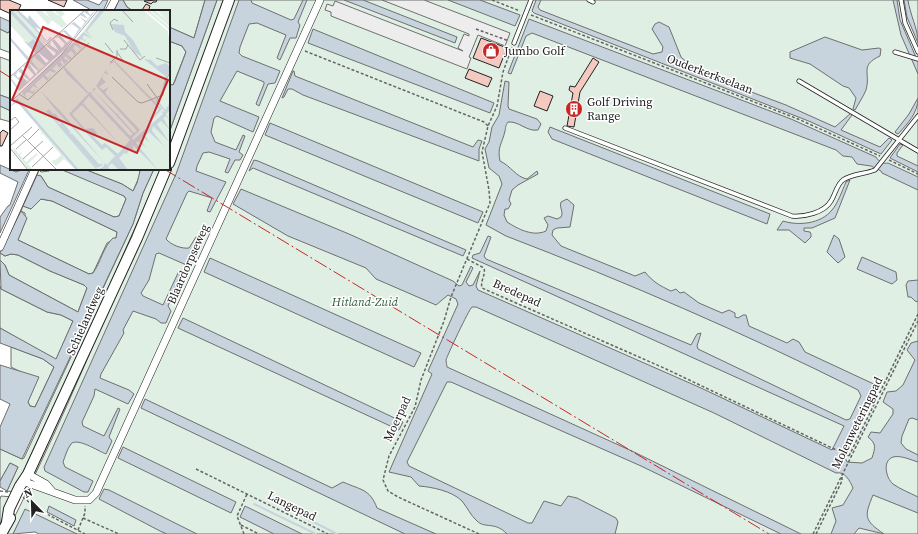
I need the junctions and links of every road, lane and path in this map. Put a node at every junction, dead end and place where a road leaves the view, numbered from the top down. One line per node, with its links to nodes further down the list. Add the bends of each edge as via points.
1 (115, 0): 7 (street)
2 (229, 0): 22 (main road)
3 (320, 0): 11 (street, Blaardorpseweg)
4 (492, 0): 8 (path, Ouderkerkselaan)
5 (531, 0): 8 (lane)
6 (901, 0): 13 (lane, via 905,23)
7 (110, 10)
8 (526, 13): 10 (lane); 21 (path, Ouderkerkselaan, via 798,119)
9 (476, 29): 10 (path)
10 (514, 43): 17 (path, via 503,72 497,106)
11 (298, 48): 17 (path, via 477,119); 36 (street, Blaardorpseweg, via 96,493)
12 (896, 52): 14 (lane)
13 (918, 52)
14 (918, 59)
15 (798, 81): 19 (lane)
16 (918, 116): 19 (lane)
17 (488, 126): 27 (path, via 482,152 490,203)
18 (565, 128): 21 (lane, via 792,216 801,217 821,210 830,203 841,181 875,170)
19 (899, 140): 20 (lane); 21 (lane)
20 (918, 151)
21 (884, 158): 25 (path, Ouderkerkselaan)
22 (170, 160)
23 (35, 170): 26 (street)
24 (166, 170): 33 (main road, Schielandweg)
25 (918, 174)
26 (0, 247)
27 (467, 259): 30 (path, Bredepad, via 484,268 482,288 664,368); 46 (path, Moerpad, via 421,380 415,408 390,456 383,480 388,491 398,497)
28 (918, 314): 30 (path)
29 (918, 321): 30 (path, Molenweteringpad)
30 (850, 457): 32 (path, Molenweteringpad)
31 (196, 469): 34 (path, Langepad)
32 (842, 476): 47 (path, Molenweteringpad); 48 (path, via 842,481)
33 (27, 478): 35 (main road, Schielandweg, via 25,489); 36 (street, via 42,489)
34 (247, 494): 38 (path, via 237,516); 45 (path, Langepad)
35 (19, 496): 39 (path, via 37,509); 40 (main road, Schielandweg, via 14,513)
36 (84, 502): 37 (path)
37 (83, 518): 39 (path); 42 (path)
38 (241, 524): 43 (path); 44 (path)
39 (78, 530): 41 (path)
40 (1, 534)
41 (85, 534)
42 (119, 534)
43 (244, 534)
44 (259, 534)
45 (328, 534)
46 (479, 534)
47 (813, 534)
48 (816, 534)

